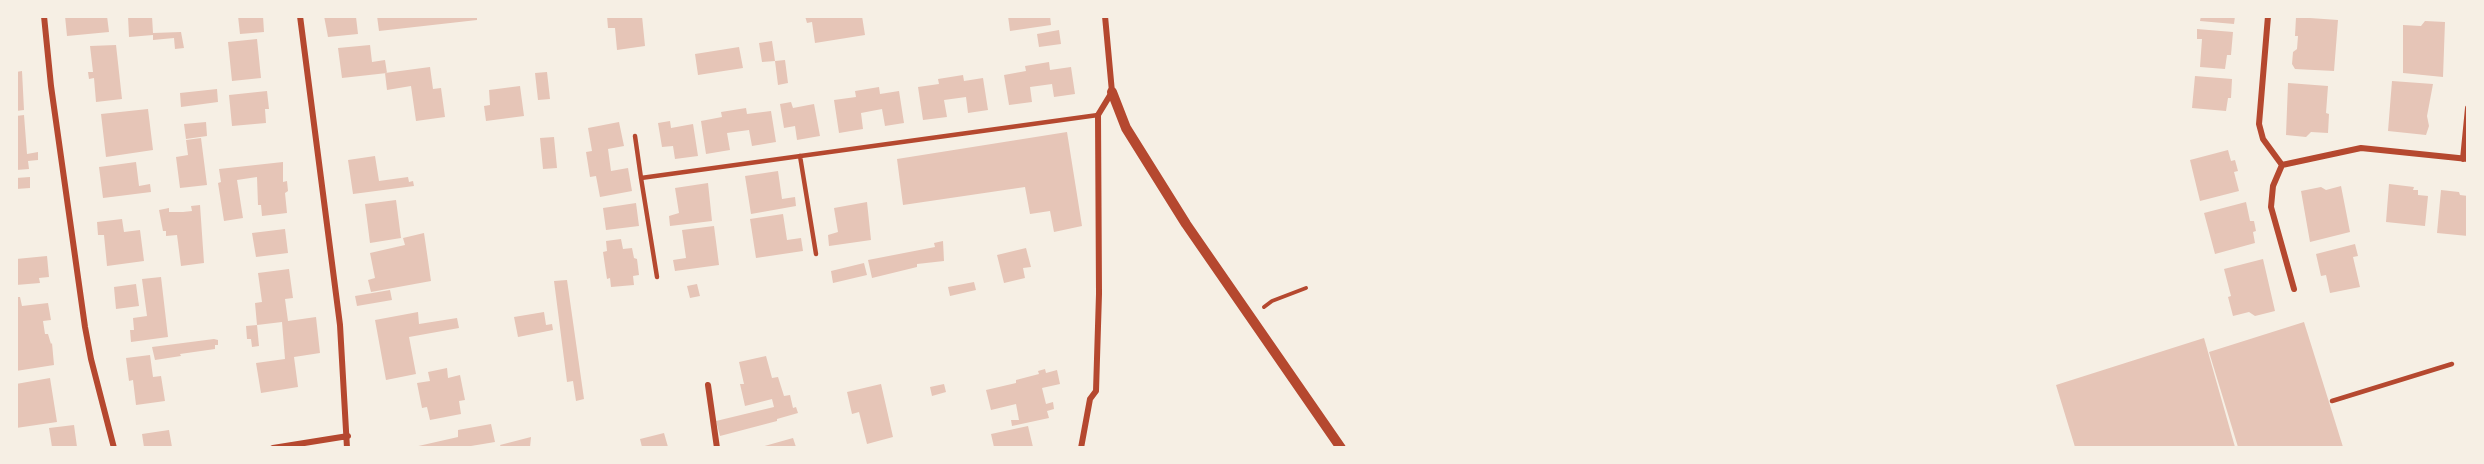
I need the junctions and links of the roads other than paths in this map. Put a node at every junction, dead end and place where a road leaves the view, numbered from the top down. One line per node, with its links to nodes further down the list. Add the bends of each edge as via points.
1 (44, 16): 20 (street, via 87,337)
2 (300, 16): 19 (street, via 340,325)
3 (1105, 16): 5 (street)
4 (2268, 16): 11 (street, via 2259,124 2263,140)
5 (1112, 92): 7 (street); 25 (street, via 1126,128 1186,224)
6 (2468, 108): 10 (street)
7 (1098, 115): 9 (lane); 24 (street, via 1096,391 1090,399)
8 (635, 136): 12 (lane)
9 (800, 156): 12 (lane); 13 (lane)
10 (2465, 159): 11 (street, via 2361,148)
11 (2282, 165): 15 (street, via 2273,186 2271,207)
12 (641, 178): 14 (lane)
13 (816, 254)
14 (657, 277)
15 (2294, 289)
16 (2452, 364): 18 (lane)
17 (708, 385): 23 (street)
18 (2332, 400)
19 (348, 436): 21 (street); 22 (street)
20 (114, 447)
21 (273, 447)
22 (347, 447)
23 (717, 447)
24 (1081, 447)
25 (1341, 447)

